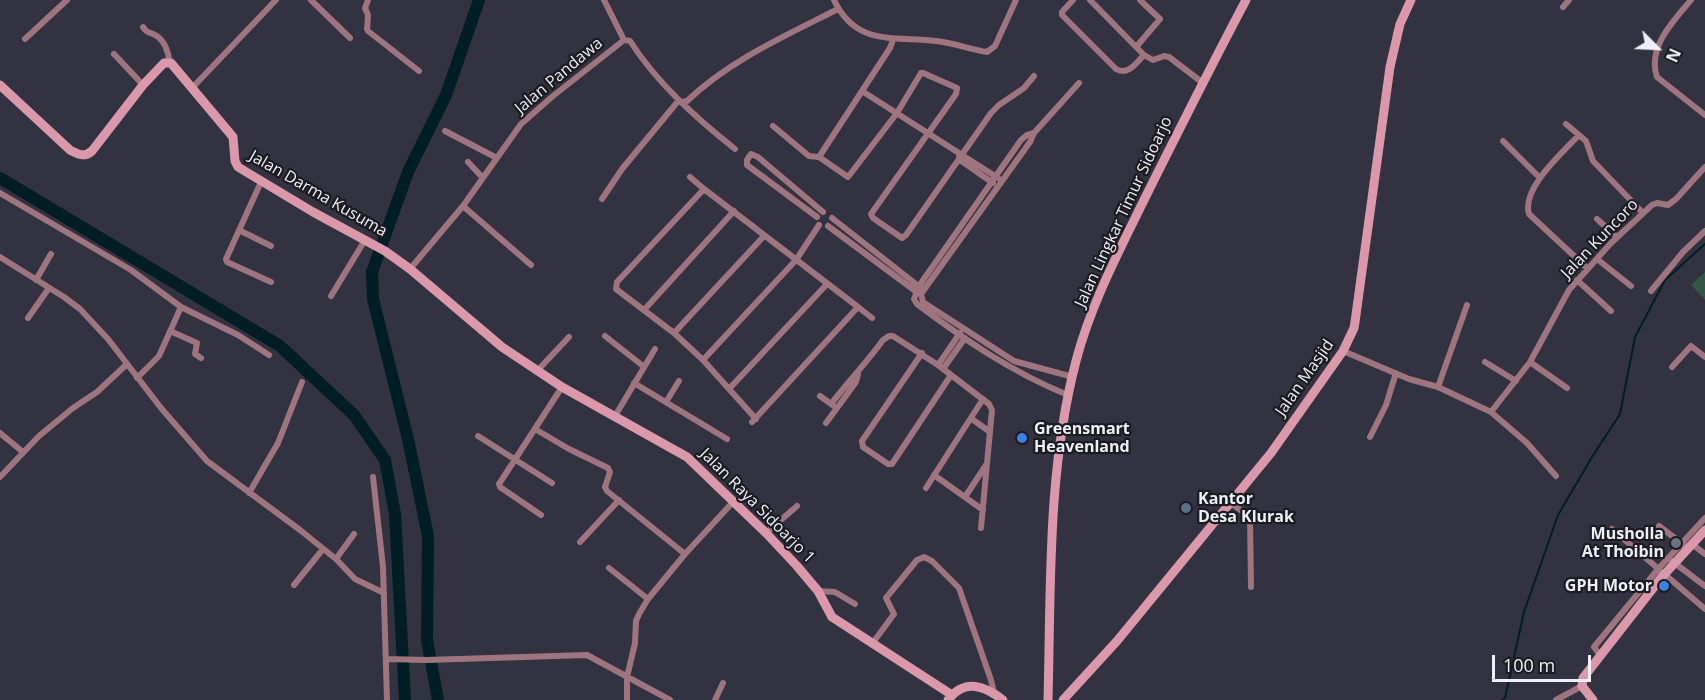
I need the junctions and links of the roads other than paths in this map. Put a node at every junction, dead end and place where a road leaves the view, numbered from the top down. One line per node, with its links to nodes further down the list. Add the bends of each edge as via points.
1 (67, 0): 19 (street)
2 (311, 0): 18 (street)
3 (368, 0): 26 (street, via 368,31)
4 (604, 0): 20 (street)
5 (834, 0): 16 (street)
6 (1016, 0): 21 (street, via 990,51 933,41)
7 (1073, 0): 24 (street, via 1062,15 1116,69 1126,71)
8 (1090, 0): 22 (street)
9 (1140, 0): 22 (street, via 1160,19)
10 (1246, 0): 28 (street, Jalan Lingkar Timur Sidoarjo)
11 (1411, 0): 104 (street, Jalan Masjid, via 1393,53 1355,322)
12 (1569, 0): 15 (street)
13 (1690, 0): 36 (street, via 1663,36 1655,71 1657,77)
14 (274, 1): 32 (street)
15 (1563, 7)
16 (838, 9): 21 (street, via 861,30); 34 (street, via 748,55 723,70 687,101)
17 (143, 27): 25 (street, via 157,36 169,53)
18 (350, 38)
19 (24, 39)
20 (624, 40): 34 (street, Jalan Pandawa, via 630,41); 46 (street, Jalan Pandawa, via 530,116)
21 (893, 40): 33 (street)
22 (1137, 46): 24 (street)
23 (114, 54): 31 (street)
24 (1144, 55): 28 (street, via 1154,60 1170,57)
25 (169, 61): 31 (street); 32 (street)
26 (418, 71)
27 (1034, 76): 44 (street, via 995,109)
28 (1203, 82): 124 (street, Jalan Lingkar Timur Sidoarjo, via 1119,251 1092,313)
29 (1079, 83): 55 (street, via 1034,133 1024,137)
30 (0, 85): 31 (street, via 70,150 83,155 90,153)
31 (143, 85)
32 (193, 87): 54 (street, Jalan Darma Kusuma, via 233,137 237,165)
33 (862, 92): 35 (street); 45 (street)
34 (680, 101): 43 (street, Jalan Pandawa); 58 (street, via 622,169)
35 (897, 113): 40 (street); 40 (street, via 922,73 956,87 958,91); 45 (street, via 848,177)
36 (1705, 115)
37 (1566, 124): 41 (street)
38 (773, 126): 45 (street, via 809,156)
39 (445, 131): 46 (street)
40 (929, 134): 44 (street); 44 (street, via 872,214 900,238)
41 (1579, 135): 52 (street); 62 (street, via 1588,144 1590,157)
42 (1503, 141): 52 (street)
43 (735, 149)
44 (960, 156): 55 (street)
45 (819, 157)
46 (497, 158): 53 (street, Jalan Pandawa)
47 (468, 162): 53 (street)
48 (768, 166): 50 (street); 50 (street, via 754,154 750,156 747,165); 61 (street)
49 (1705, 167): 62 (street, Jalan Kuncoro, via 1672,203 1657,203)
50 (761, 175): 63 (street)
51 (690, 177): 56 (street)
52 (1540, 177): 79 (street, via 1528,201 1529,214)
53 (483, 178): 59 (street, Jalan Pandawa)
54 (261, 182): 68 (street); 72 (street, Jalan Darma Kusuma)
55 (997, 182): 87 (street)
56 (704, 189): 60 (street); 93 (street, via 616,284 616,289)
57 (0, 193): 91 (street, via 131,270)
58 (602, 199)
59 (463, 206): 78 (street); 80 (street, Jalan Pandawa)
60 (734, 211): 70 (street); 93 (street)
61 (823, 212): 63 (street); 64 (street)
62 (1643, 213): 71 (street, Jalan Kuncoro)
63 (817, 217): 66 (street)
64 (832, 218): 67 (street); 87 (street)
65 (1597, 219): 71 (street)
66 (819, 225): 67 (street); 77 (street)
67 (828, 226): 87 (street)
68 (239, 230): 73 (street); 83 (street, via 227,262)
69 (1705, 231): 88 (street)
70 (764, 236): 77 (street); 99 (street)
71 (1617, 237): 76 (street, Jalan Kuncoro)
72 (366, 240): 80 (street, Jalan Darma Kusuma); 89 (street)
73 (271, 246)
74 (51, 254): 81 (street)
75 (0, 257): 81 (street)
76 (1597, 258): 79 (street, Jalan Kuncoro); 85 (street)
77 (796, 260): 84 (street); 109 (street)
78 (531, 265)
79 (1587, 268): 82 (street, Jalan Kuncoro)
80 (410, 269): 120 (street, Jalan Raya Sidoarjo 1, via 492,339)
81 (36, 280): 86 (street)
82 (1577, 280): 94 (street); 112 (street, Jalan Kuncoro)
83 (271, 282)
84 (827, 284): 92 (street); 134 (street)
85 (1631, 286)
86 (49, 288): 95 (street); 113 (street, via 95,325)
87 (920, 290): 97 (street, via 925,303); 102 (street, via 914,299 917,304)
88 (1651, 291)
89 (331, 296)
90 (1467, 305): 132 (street)
91 (181, 306): 98 (street); 106 (street)
92 (858, 307): 96 (street); 134 (street, via 754,420)
93 (644, 310): 99 (street)
94 (1611, 311)
95 (28, 318)
96 (872, 318)
97 (966, 330): 102 (street); 110 (street)
98 (170, 331): 108 (street, via 196,343 195,354); 125 (street, via 158,358)
99 (674, 333): 109 (street)
100 (605, 336): 114 (street)
101 (569, 337): 120 (street)
102 (962, 337): 116 (street); 118 (street)
103 (655, 349): 114 (street)
104 (1342, 351): 121 (street); 163 (street, Jalan Masjid)
105 (922, 353): 116 (street); 122 (street, via 862,441 863,447 892,464); 139 (street, via 889,336 851,378)
106 (269, 355)
107 (1705, 357): 117 (street, via 1691,346)
108 (201, 358)
109 (703, 360): 134 (street)
110 (1014, 361): 115 (street); 118 (street)
111 (1485, 362): 127 (street)
112 (1530, 362): 127 (street, Jalan Kuncoro); 133 (street)
113 (126, 365): 125 (street); 150 (street)
114 (644, 366): 129 (street)
115 (1028, 366): 119 (street); 123 (street)
116 (940, 367): 122 (street)
117 (1672, 367)
118 (1010, 369): 123 (street)
119 (1042, 369): 124 (street); 130 (street)
120 (537, 371): 131 (street, Jalan Raya Sidoarjo 1)
121 (1396, 373): 132 (street); 148 (street)
122 (951, 375): 137 (street)
123 (1024, 376): 130 (street)
124 (1073, 377): 135 (street, Jalan Lingkar Timur Sidoarjo)
125 (137, 378): 159 (street, via 207,461)
126 (680, 381): 138 (street)
127 (1516, 381): 140 (street, Jalan Kuncoro)
128 (302, 382): 159 (street, via 278,442)
129 (634, 383): 138 (street); 141 (street)
130 (1038, 383): 135 (street)
131 (562, 387): 141 (street, Jalan Raya Sidoarjo 1); 144 (street)
132 (1438, 387): 140 (street)
133 (1567, 388)
134 (729, 389)
135 (1068, 395): 203 (street, Jalan Lingkar Timur Sidoarjo, via 1055,487)
136 (820, 396): 139 (street)
137 (983, 399): 142 (street); 145 (street, via 992,406)
138 (666, 402): 149 (street)
139 (834, 406): 143 (street)
140 (1491, 412): 154 (street, via 1527,443)
141 (615, 416): 162 (street, Jalan Raya Sidoarjo 1, via 687,457)
142 (972, 419): 145 (street); 153 (street)
143 (826, 423)
144 (535, 429): 151 (street); 161 (street, via 608,468 605,488)
145 (990, 432): 152 (street)
146 (0, 433): 150 (street)
147 (478, 436): 151 (street)
148 (1370, 437)
149 (727, 439)
150 (23, 452): 155 (street)
151 (515, 459): 157 (street); 166 (street, via 499,486)
152 (987, 465): 160 (street); 165 (street)
153 (934, 475): 158 (street); 160 (street)
154 (1556, 476)
155 (0, 477)
156 (373, 477): 187 (street)
157 (552, 483)
158 (926, 488)
159 (249, 493): 176 (street)
160 (964, 497): 165 (street)
161 (618, 500): 174 (street); 177 (street)
162 (734, 501): 172 (street, Jalan Raya Sidoarjo 1); 177 (street)
163 (1231, 503): 185 (street, via 1250,517); 204 (street, Jalan Masjid)
164 (797, 506): 172 (street)
165 (982, 510): 169 (street)
166 (541, 515)
167 (1705, 518): 175 (street)
168 (1659, 525): 175 (street)
169 (981, 528)
170 (1612, 530): 182 (street)
171 (1705, 530): 175 (street)
172 (766, 533): 186 (street, Jalan Raya Sidoarjo 1)
173 (354, 534): 179 (street)
174 (580, 542)
175 (1686, 545): 178 (street); 180 (street)
176 (323, 549): 179 (street); 183 (street)
177 (686, 554): 188 (street)
178 (1705, 554)
179 (336, 559): 187 (street, via 355,579)
180 (1671, 560): 182 (street); 184 (street)
181 (609, 568): 188 (street)
182 (1662, 571): 190 (street); 195 (street, via 1597,652)
183 (294, 585)
184 (1705, 586)
185 (1251, 587)
186 (818, 591): 189 (street, via 835,592); 191 (street, Jalan Raya Sidoarjo 1, via 831,617)
187 (384, 593): 192 (street)
188 (648, 599): 193 (street, via 636,621)
189 (855, 604)
190 (1705, 609)
191 (872, 644): 196 (street, via 894,614 886,598 917,560 926,558 959,588); 197 (street, Jalan Raya Sidoarjo 1)
192 (390, 659): 193 (street, via 585,655); 198 (street)
193 (627, 677): 199 (street); 200 (street)
194 (723, 683): 201 (street)
195 (1582, 686): 205 (street); 206 (street)
196 (994, 693): 197 (street, via 972,686 960,689); 202 (street)
197 (950, 698)
198 (387, 700)
199 (627, 700)
200 (670, 700)
201 (715, 700)
202 (1003, 700)
203 (1048, 700)
204 (1063, 700)
205 (1556, 700)
206 (1593, 700)

